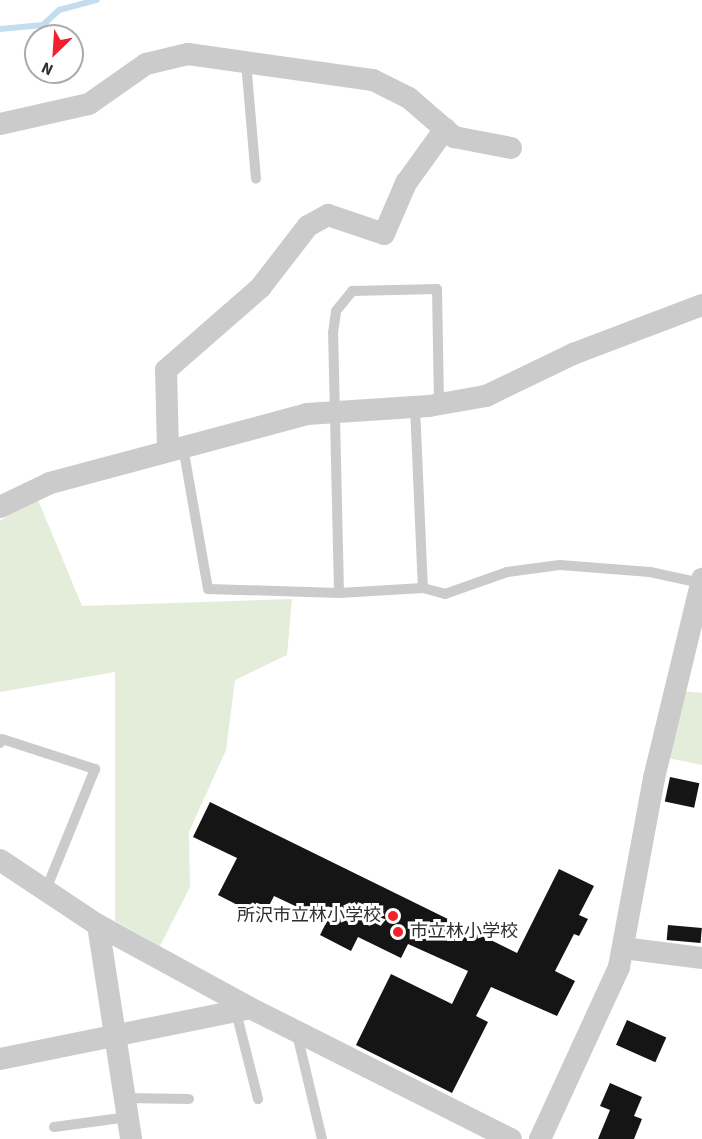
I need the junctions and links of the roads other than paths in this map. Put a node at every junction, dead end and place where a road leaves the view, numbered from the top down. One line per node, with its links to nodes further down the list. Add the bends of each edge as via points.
1 (246, 62): 2 (street, via 188,54 146,64 90,104); 3 (street, via 373,80 409,98); 5 (lane)
2 (0, 124)
3 (445, 129): 4 (street, via 454,137); 10 (street, via 406,183 384,234 328,215 308,226 260,288 166,370)
4 (511, 148)
5 (256, 178)
6 (702, 305): 7 (street, via 573,354 486,396)
7 (439, 404): 8 (street); 9 (lane, via 437,289 370,287 352,291 336,311)
8 (415, 407): 9 (street); 13 (lane)
9 (335, 412): 10 (street, via 307,414); 14 (lane)
10 (176, 449): 11 (street, via 50,483); 14 (lane, via 208,589)
11 (0, 507)
12 (701, 581): 13 (lane, via 650,572 560,565 507,572 446,594); 19 (street, via 654,778)
13 (423, 588): 14 (lane)
14 (339, 593)
15 (0, 743): 17 (lane, via 2,739 95,769)
16 (0, 860): 17 (street)
17 (45, 892): 18 (street)
18 (98, 925): 21 (street); 23 (street)
19 (623, 948): 20 (street); 31 (street)
20 (702, 958)
21 (243, 1010): 22 (street); 23 (street); 26 (lane)
22 (296, 1030): 29 (lane); 30 (street)
23 (115, 1036): 24 (street); 27 (street)
24 (0, 1059)
25 (189, 1099): 27 (lane)
26 (258, 1099)
27 (128, 1118): 28 (lane)
28 (54, 1127)
29 (322, 1139)
30 (511, 1139)
31 (540, 1139)

